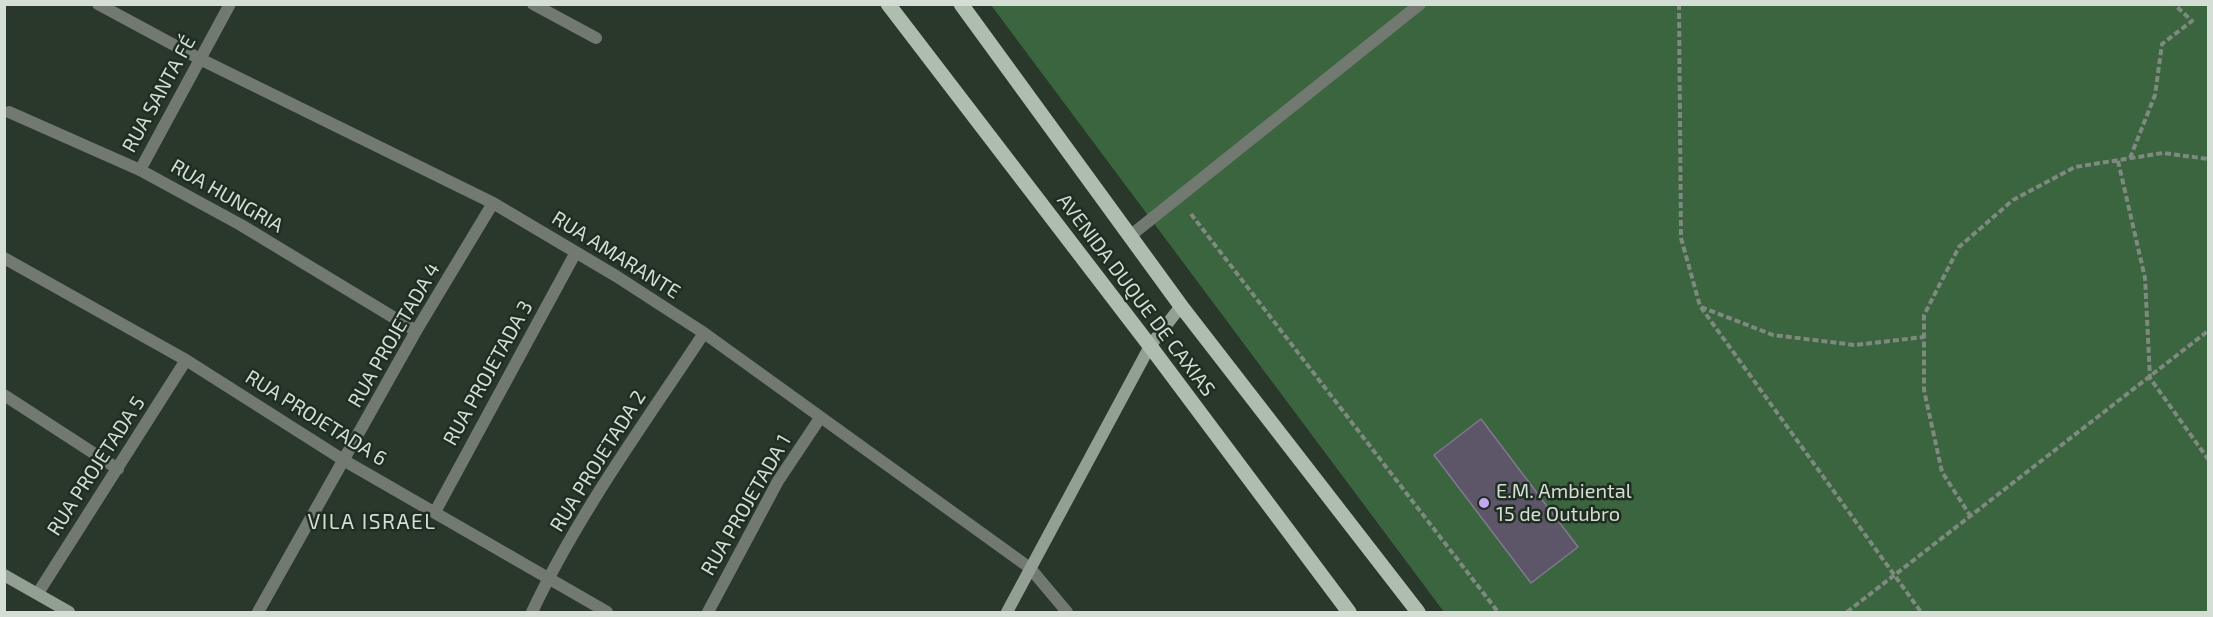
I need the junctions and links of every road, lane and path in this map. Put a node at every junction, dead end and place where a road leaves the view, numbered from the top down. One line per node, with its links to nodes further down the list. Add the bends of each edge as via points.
1 (98, 4): 10 (street, RUA AMARANTE)
2 (230, 4): 10 (street, RUA SANTA FÉ)
3 (533, 4): 9 (street)
4 (888, 4): 27 (main road, AVENIDA DUQUE DE CAXIAS)
5 (961, 4): 18 (main road, AVENIDA DUQUE DE CAXIAS)
6 (1420, 4): 16 (street)
7 (1679, 4): 22 (path, via 1681,238)
8 (2174, 4): 12 (path, via 2192,21 2162,44 2155,95)
9 (596, 38)
10 (200, 59): 15 (street, RUA SANTA FÉ); 17 (street, RUA AMARANTE)
11 (9, 112): 15 (street, RUA HUNGRIA)
12 (2130, 158): 13 (path, via 2163,153); 14 (path)
13 (2208, 159)
14 (2118, 160): 26 (path, via 2074,167 2013,200 1959,247 1924,315); 29 (path, via 2145,278)
15 (140, 170): 23 (street, RUA HUNGRIA, via 241,225)
16 (1179, 198): 18 (street); 51 (path)
17 (494, 203): 19 (street, RUA AMARANTE); 23 (street, RUA PROJETADA 4)
18 (1130, 236): 21 (main road, AVENIDA DUQUE DE CAXIAS)
19 (576, 252): 25 (street, RUA AMARANTE); 35 (street, RUA PROJETADA 3)
20 (4, 258): 28 (street, RUA PROJETADA 6)
21 (1181, 306): 27 (street); 50 (main road, AVENIDA DUQUE DE CAXIAS)
22 (1700, 306): 26 (path, via 1773,335 1855,345); 39 (path)
23 (416, 331): 33 (street, RUA PROJETADA 4)
24 (2208, 332): 29 (path)
25 (704, 333): 31 (street, RUA AMARANTE); 40 (street, RUA PROJETADA 2)
26 (1924, 337): 36 (path, via 1924,390 1942,472)
27 (1150, 346): 37 (street); 49 (main road, AVENIDA DUQUE DE CAXIAS)
28 (186, 360): 33 (street, RUA PROJETADA 6); 34 (street, RUA PROJETADA 5)
29 (2150, 378): 32 (path); 36 (path)
30 (4, 395): 34 (street)
31 (820, 418): 37 (street, RUA AMARANTE); 46 (street, RUA PROJETADA 1, via 778,481)
32 (2208, 459)
33 (345, 461): 35 (street, RUA PROJETADA 6); 43 (street, RUA PROJETADA 4)
34 (118, 469): 41 (street, RUA PROJETADA 5)
35 (435, 512): 40 (street, RUA PROJETADA 6)
36 (1971, 517): 39 (path)
37 (1030, 568): 47 (street); 48 (street, RUA AMARANTE)
38 (4, 575): 41 (street)
39 (1894, 576): 52 (path); 53 (path)
40 (548, 579): 44 (street, RUA PROJETADA 2); 45 (street, RUA PROJETADA 6)
41 (38, 593): 42 (street)
42 (69, 612)
43 (258, 612)
44 (532, 612)
45 (607, 612)
46 (708, 612)
47 (1006, 612)
48 (1066, 612)
49 (1349, 612)
50 (1418, 612)
51 (1498, 612)
52 (1847, 612)
53 (1922, 612)

